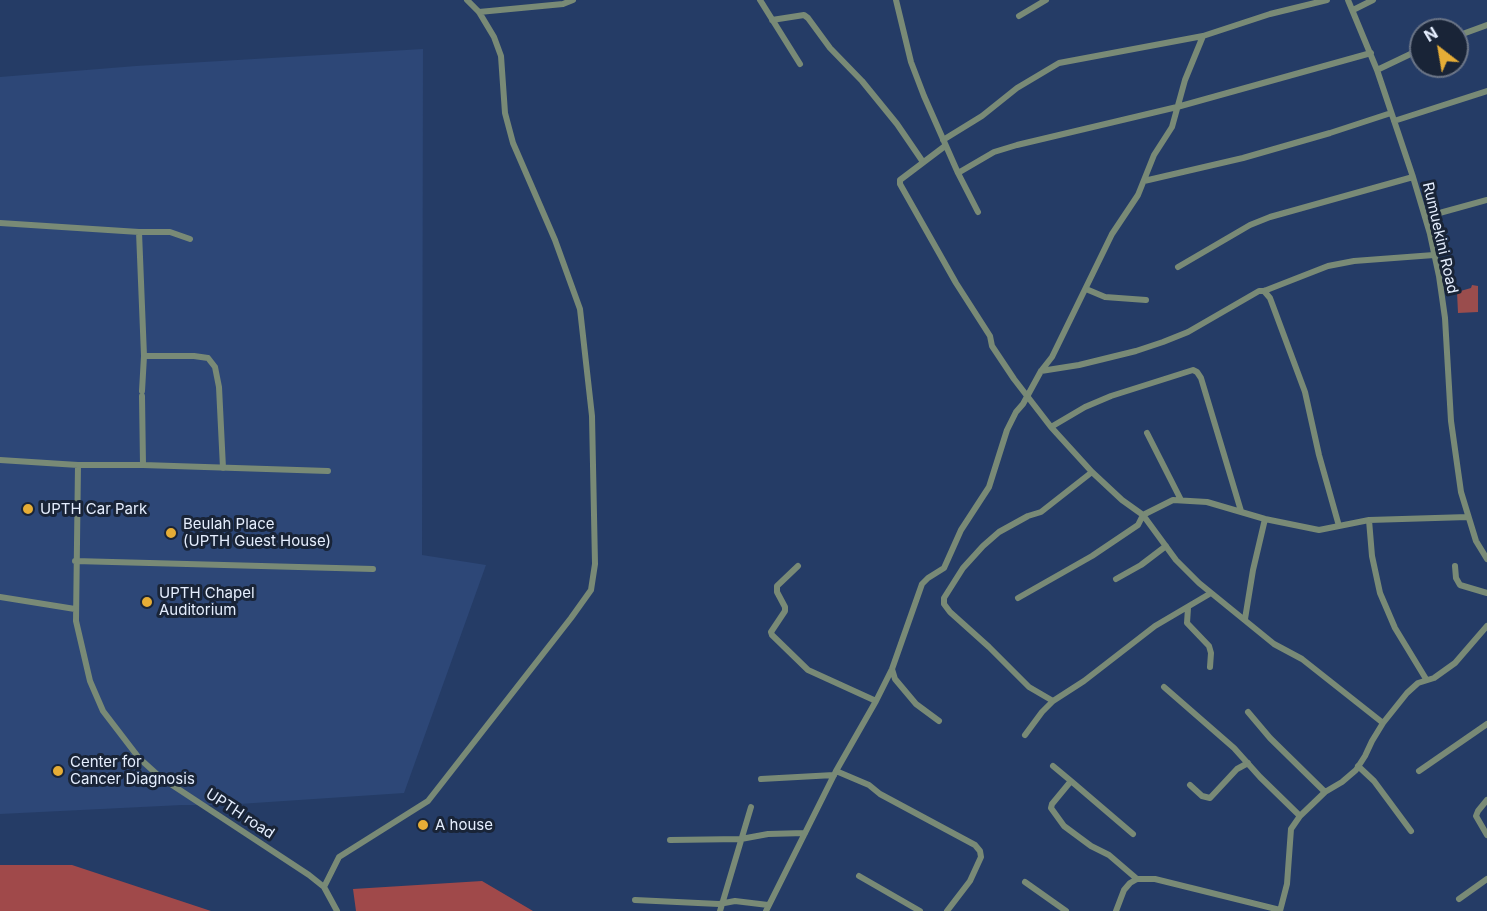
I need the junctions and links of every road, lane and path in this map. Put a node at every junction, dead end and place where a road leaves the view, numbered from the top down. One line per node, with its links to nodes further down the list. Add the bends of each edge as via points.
1 (467, 0): 10 (street)
2 (573, 0): 10 (street)
3 (759, 0): 12 (street)
4 (896, 0): 24 (street, via 911,62)
5 (1046, 0): 11 (street)
6 (1327, 0): 15 (street)
7 (1348, 0): 9 (street, Rumuekini Road)
8 (1373, 0): 9 (street)
9 (1353, 10): 16 (street, Rumuekini Road)
10 (479, 12): 106 (street, via 501,56 505,113 513,143 580,309 592,416 595,564 591,590 428,801 339,857)
11 (1019, 16)
12 (772, 20): 18 (street); 25 (street, via 804,15 808,18 897,124)
13 (1487, 26): 14 (street)
14 (1469, 32)
15 (1203, 36): 21 (street); 24 (street, via 1051,66)
16 (1371, 53): 19 (street, Rumuekini Road); 21 (street)
17 (1409, 55): 19 (street)
18 (800, 64)
19 (1377, 70): 22 (street, Rumuekini Road)
20 (1487, 91): 23 (street)
21 (1177, 107): 26 (street, via 1017,145 994,152); 28 (street, via 1172,128 1154,155)
22 (1391, 113): 23 (street, Rumuekini Road); 28 (street, via 1254,155)
23 (1394, 121): 27 (street, Rumuekini Road)
24 (944, 143): 25 (street); 26 (street)
25 (923, 162): 42 (street, via 900,184 990,336 992,346)
26 (957, 173): 30 (street)
27 (1413, 177): 31 (street, Rumuekini Road); 36 (street, via 1270,217)
28 (1144, 181): 37 (street, via 1112,234)
29 (1487, 200): 31 (street)
30 (978, 212)
31 (1425, 217): 35 (street, Rumuekini Road)
32 (0, 223): 33 (street)
33 (139, 232): 34 (street, via 170,232); 40 (street)
34 (190, 239)
35 (1434, 255): 38 (street, via 1328,266); 54 (street, Rumuekini Road, via 1444,318 1456,464)
36 (1178, 267)
37 (1086, 289): 39 (street, via 1104,297); 41 (street)
38 (1264, 291): 41 (street, via 1163,342); 57 (street, via 1305,392)
39 (1146, 300)
40 (144, 356): 47 (street); 48 (street, via 208,358 215,367)
41 (1041, 371): 42 (street)
42 (1027, 396): 43 (street); 74 (street, via 1007,430 989,486 961,530 944,568 922,584)
43 (1051, 427): 50 (street); 52 (street, via 1111,396 1193,370 1201,378)
44 (1147, 433): 51 (street)
45 (0, 460): 46 (street)
46 (78, 465): 47 (street); 60 (street, UPTH road)
47 (143, 465): 48 (street)
48 (224, 468): 49 (street)
49 (328, 471)
50 (1092, 472): 53 (street); 78 (street, via 1041,512 999,532 982,546 944,597 950,612 1029,687)
51 (1181, 500): 52 (street); 53 (street)
52 (1241, 511): 55 (street)
53 (1143, 515): 58 (street); 68 (street, via 1138,525 1092,556)
54 (1468, 517): 56 (street); 59 (street, Rumuekini Road)
55 (1265, 519): 57 (street, via 1319,530); 71 (street)
56 (1369, 520): 57 (street); 75 (street, via 1380,593 1395,628)
57 (1339, 526)
58 (1166, 546): 64 (street); 65 (street)
59 (1487, 559)
60 (75, 561): 63 (street); 70 (street, UPTH road)
61 (798, 566): 77 (street, via 777,586 785,611 772,635 807,670)
62 (1455, 566): 66 (street, via 1460,585)
63 (373, 569)
64 (1116, 579)
65 (1211, 593): 69 (street); 71 (street)
66 (1487, 593)
67 (0, 597): 70 (street)
68 (1018, 598)
69 (1188, 608): 73 (street, via 1187,623 1209,646); 78 (street, via 1155,626)
70 (75, 609): 106 (street, UPTH road, via 90,681 103,711 139,758 160,777)
71 (1245, 619): 81 (street)
72 (1487, 626): 75 (street, via 1455,663)
73 (1209, 667)
74 (892, 669): 77 (street); 80 (street, via 910,697)
75 (1426, 679): 81 (street, via 1407,693)
76 (1164, 687): 84 (street)
77 (876, 701): 88 (street)
78 (1053, 701): 83 (street)
79 (1248, 712): 92 (street)
80 (939, 722)
81 (1383, 723): 86 (street)
82 (1487, 724): 87 (street)
83 (1025, 735)
84 (1248, 763): 91 (street, via 1210,798); 95 (street)
85 (1053, 766): 90 (street)
86 (1358, 766): 92 (street); 96 (street)
87 (1419, 771)
88 (835, 773): 89 (street); 97 (street); 114 (street, via 869,785 980,851 970,881)
89 (760, 779)
90 (1071, 781): 98 (street); 103 (street, via 1052,804 1058,819)
91 (1190, 785)
92 (1324, 792): 95 (street)
93 (1487, 800): 99 (street, via 1476,816)
94 (751, 807): 100 (street)
95 (1300, 816): 117 (street, via 1291,829 1287,885)
96 (1411, 831)
97 (805, 833): 100 (street); 110 (street)
98 (1133, 834)
99 (1487, 835)
100 (741, 839): 101 (street); 109 (street)
101 (670, 840)
102 (860, 876): 113 (street)
103 (1137, 879): 116 (street, via 1124,890); 117 (street, via 1155,879)
104 (1487, 879): 107 (street)
105 (1025, 882): 115 (street)
106 (324, 887): 111 (street, UPTH road)
107 (1459, 899)
108 (635, 900): 109 (street)
109 (723, 903): 110 (street, via 735,901); 112 (street)
110 (767, 908)
111 (337, 911)
112 (720, 911)
113 (920, 911)
114 (947, 911)
115 (1066, 911)
116 (1116, 911)
117 (1280, 911)

